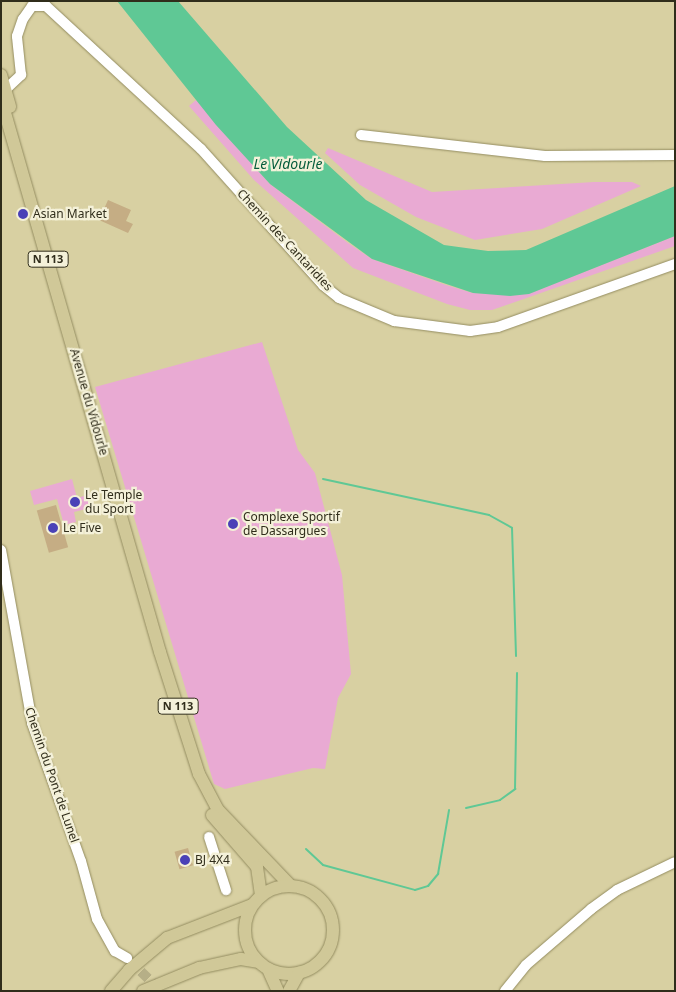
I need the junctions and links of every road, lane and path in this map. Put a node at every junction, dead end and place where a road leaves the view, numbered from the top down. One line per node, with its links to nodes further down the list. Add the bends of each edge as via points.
1 (4, 86): 4 (street, Chemin des Cantaridies, via 22,68 19,29 32,6 46,6 194,142 323,285 339,298 394,321 470,331 498,327); 6 (main road, Avenue du Vidourle / N 113, via 18,151)
2 (361, 135): 3 (street, via 555,157)
3 (675, 155)
4 (675, 264)
5 (1, 550): 13 (street, Chemin du Pont de Lunel, via 32,724 81,861 97,919 115,951)
6 (160, 652): 9 (main road, Avenue du Vidourle / N 113, via 209,797 274,873); 11 (main road, Avenue du Vidourle / N 113, via 196,788 215,820 257,867)
7 (209, 838): 10 (street)
8 (675, 862): 20 (street, via 618,890 526,965)
9 (290, 886): 11 (main road); 15 (main road, via 317,896 332,920 329,949 316,964)
10 (226, 890)
11 (261, 895): 12 (main road)
12 (252, 905): 14 (main road, via 245,934); 16 (main road, via 167,938 144,955)
13 (128, 958)
14 (263, 966): 15 (main road); 17 (main road, via 241,960 200,968); 18 (main road)
15 (299, 973): 19 (main road)
16 (111, 991)
17 (143, 991)
18 (278, 991)
19 (289, 991)
20 (504, 991)

